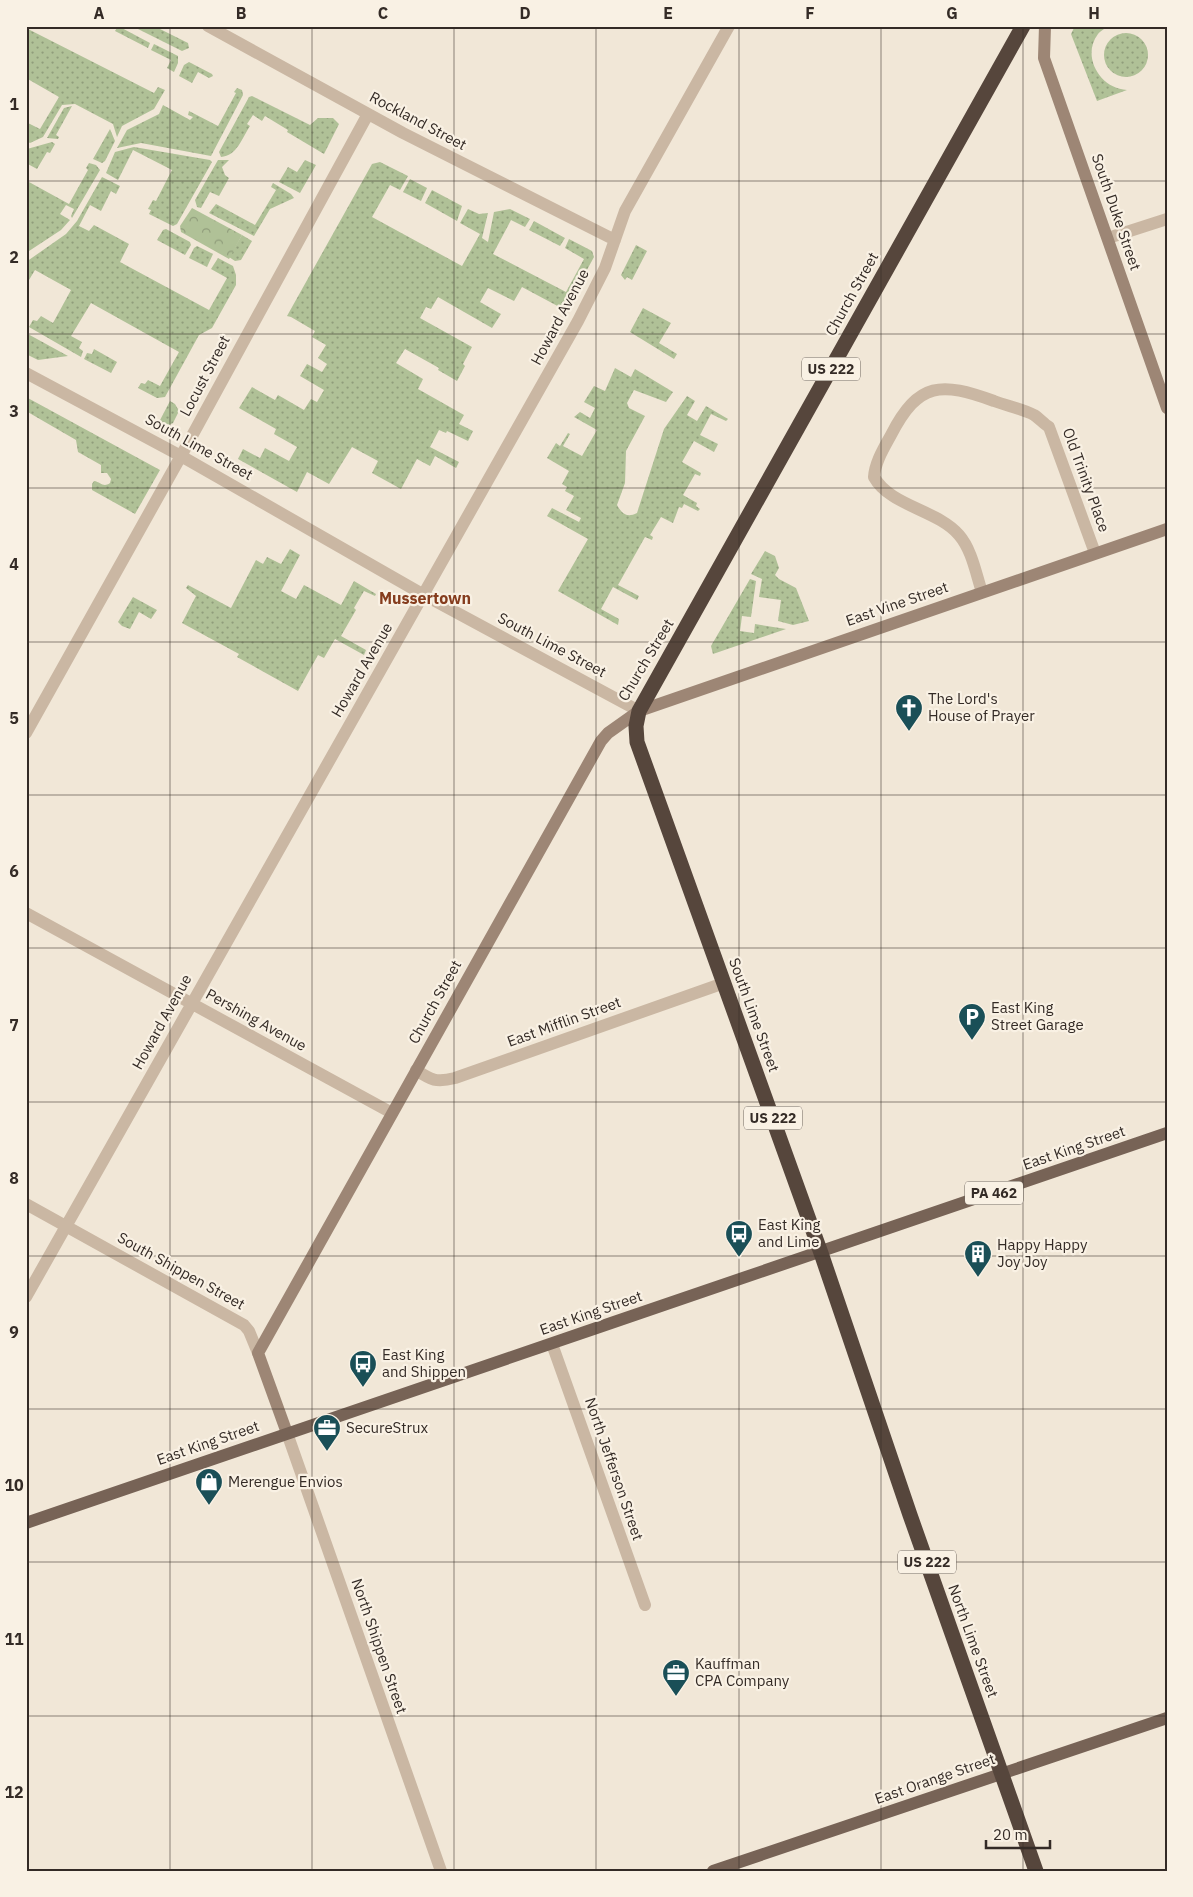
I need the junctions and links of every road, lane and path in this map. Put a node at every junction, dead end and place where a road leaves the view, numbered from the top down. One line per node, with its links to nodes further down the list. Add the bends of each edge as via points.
1 (208, 26): 5 (street, Rockland Street)
2 (729, 26): 9 (street, Howard Avenue, via 625,211)
3 (1023, 26): 17 (highway, Church Street / US 222)
4 (1044, 26): 8 (main road, South Duke Street, via 1044,58)
5 (231, 31): 6 (street, Rockland Street)
6 (368, 114): 9 (street, Rockland Street); 12 (street, Locust Street)
7 (1167, 219): 8 (street)
8 (1108, 238): 11 (main road, South Duke Street)
9 (615, 240): 16 (street, Howard Avenue, via 605,268 578,321)
10 (26, 373): 12 (street, South Lime Street)
11 (1167, 408)
12 (181, 456): 16 (street, South Lime Street); 18 (street, Locust Street)
13 (1167, 529): 14 (main road, East Vine Street)
14 (1096, 553): 15 (main road, East Vine Street); 15 (street, Old Trinity Place, via 1049,428 1034,415 970,392 950,388 934,390 910,405 896,425 874,477 878,485 948,525 959,535 966,545)
15 (982, 592): 17 (main road, East Vine Street)
16 (424, 595): 17 (street, South Lime Street); 21 (street, Howard Avenue)
17 (639, 711): 20 (highway, South Lime Street / US 222, via 637,742); 22 (main road, Church Street, via 602,741)
18 (26, 732)
19 (26, 913): 21 (street, Pershing Avenue)
20 (724, 983): 22 (street, East Mifflin Street, via 455,1078 430,1080); 27 (highway, South Lime Street / US 222)
21 (192, 1003): 23 (street, Pershing Avenue); 26 (street, Howard Avenue)
22 (416, 1070): 23 (main road, Church Street)
23 (392, 1113): 30 (main road, Church Street)
24 (1167, 1133): 27 (main road, East King Street / PA 462)
25 (26, 1204): 26 (street, South Shippen Street)
26 (66, 1226): 28 (street, Howard Avenue); 30 (street, South Shippen Street, via 244,1325)
27 (821, 1253): 29 (main road, East King Street / PA 462); 35 (highway, North Lime Street / US 222)
28 (26, 1297)
29 (552, 1344): 31 (main road, East King Street / PA 462); 33 (street, North Jefferson Street)
30 (258, 1353): 31 (main road, South Shippen Street)
31 (287, 1433): 32 (main road, East King Street / PA 462); 36 (street, North Shippen Street)
32 (26, 1524)
33 (645, 1605)
34 (1167, 1718): 35 (main road, East Orange Street)
35 (1002, 1774): 37 (main road, East Orange Street); 38 (highway, North Lime Street / US 222)
36 (441, 1871)
37 (713, 1871)
38 (1036, 1871)

